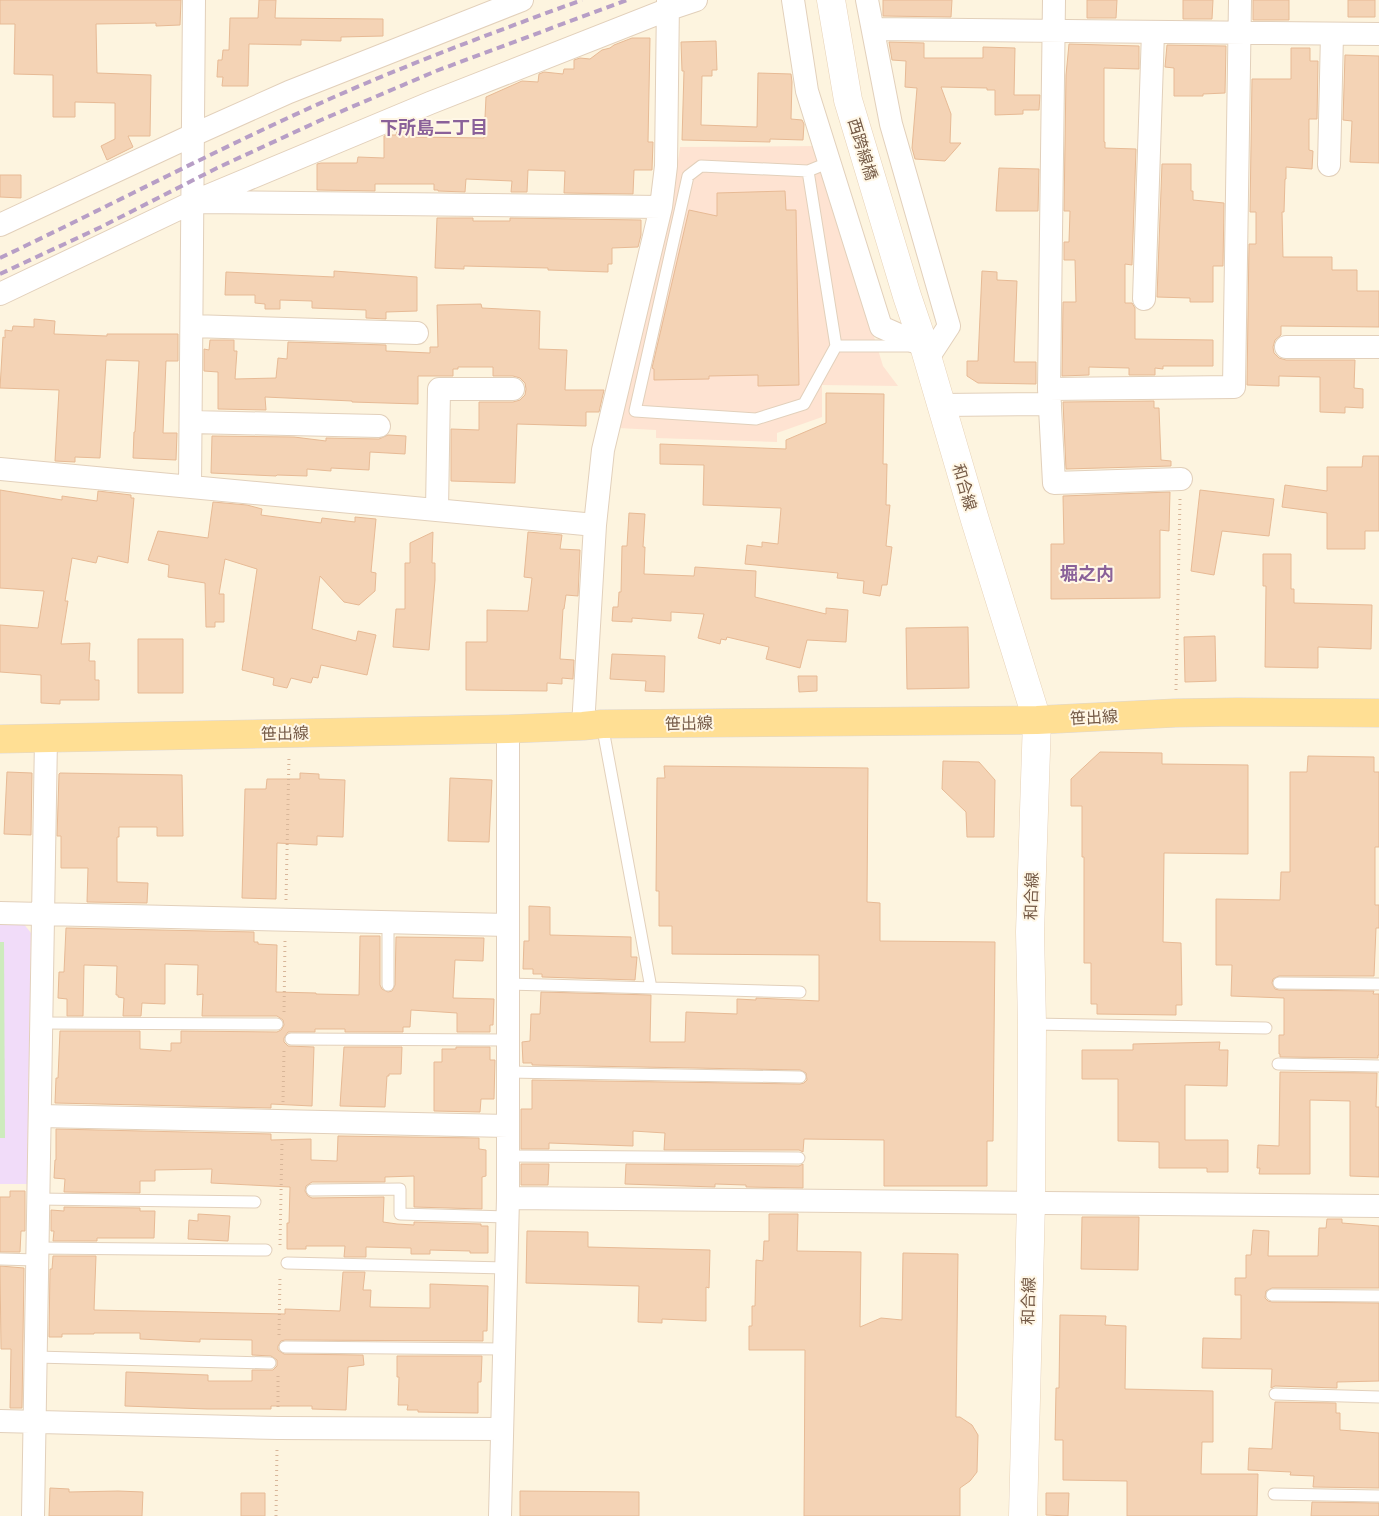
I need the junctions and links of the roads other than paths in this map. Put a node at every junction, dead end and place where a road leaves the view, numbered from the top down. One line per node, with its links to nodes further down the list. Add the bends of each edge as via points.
1 (194, 0): 16 (street)
2 (522, 0): 16 (street, via 289,92)
3 (696, 0): 9 (street)
4 (793, 0): 17 (street, via 807,92)
5 (831, 0): 24 (main road, 西跨線橋, via 848,100)
6 (867, 0): 10 (street)
7 (1054, 0): 11 (street)
8 (1240, 0): 13 (street)
9 (668, 5): 20 (street); 21 (street, via 666,166)
10 (873, 29): 11 (street); 31 (street, via 891,124 949,326)
11 (1054, 30): 12 (street); 33 (street)
12 (1153, 32): 13 (street); 25 (street)
13 (1240, 32): 14 (street); 33 (street, via 1234,387)
14 (1332, 34): 15 (street); 18 (street)
15 (1379, 34)
16 (193, 134): 20 (street); 22 (street)
17 (830, 162): 19 (lane); 31 (street, via 881,327)
18 (1329, 165)
19 (808, 171): 28 (lane); 28 (lane, via 701,166 688,176 635,411 756,419 804,404)
20 (193, 202): 21 (street); 23 (street); 26 (street)
21 (661, 207): 41 (street, via 603,450)
22 (0, 225)
23 (0, 294)
24 (907, 296): 31 (main road, 和合線)
25 (1144, 299)
26 (192, 326): 27 (street); 35 (street)
27 (417, 333)
28 (836, 346): 31 (lane)
29 (1286, 347): 30 (street)
30 (1379, 347)
31 (926, 352): 34 (main road, 和合線)
32 (513, 388): 40 (street, via 439,388)
33 (1049, 396): 34 (street); 38 (street, via 1054,482)
34 (941, 405): 43 (main road, 和合線)
35 (191, 422): 36 (street); 39 (street)
36 (379, 426)
37 (0, 469): 39 (street)
38 (1181, 479)
39 (190, 486): 40 (street)
40 (437, 510): 41 (street)
41 (594, 525): 44 (street)
42 (1379, 713): 43 (main road, 笹出線, via 1175,713)
43 (1037, 720): 44 (main road, 笹出線); 60 (main road, 和合線, via 1030,932)
44 (592, 725): 45 (main road, 笹出線); 56 (lane)
45 (508, 729): 46 (main road, 笹出線); 51 (street)
46 (46, 738): 47 (main road, 笹出線); 49 (street)
47 (0, 739)
48 (0, 913): 49 (street)
49 (43, 914): 50 (street); 58 (street)
50 (388, 922): 51 (street); 55 (lane)
51 (508, 925): 53 (street)
52 (1279, 983): 54 (lane)
53 (508, 984): 56 (lane); 63 (street)
54 (1379, 984)
55 (388, 985)
56 (651, 988): 57 (lane)
57 (800, 992)
58 (41, 1022): 59 (lane); 68 (street)
59 (277, 1024)
60 (1032, 1024): 61 (lane); 75 (main road, 和合線)
61 (1266, 1028)
62 (291, 1039): 63 (lane)
63 (508, 1040): 66 (street)
64 (1278, 1064): 65 (lane)
65 (1379, 1066)
66 (508, 1072): 67 (lane); 69 (street)
67 (800, 1077)
68 (40, 1116): 69 (street); 73 (street)
69 (508, 1126): 70 (street)
70 (508, 1156): 71 (lane); 77 (street)
71 (799, 1158)
72 (312, 1190): 77 (lane, via 400,1189 400,1214)
73 (38, 1199): 74 (lane); 79 (street)
74 (255, 1202)
75 (1031, 1202): 76 (street); 77 (street); 98 (main road, 和合線)
76 (1379, 1206)
77 (508, 1207): 82 (street)
78 (266, 1250): 79 (lane)
79 (37, 1254): 80 (lane); 87 (street)
80 (0, 1259)
81 (287, 1263): 82 (lane)
82 (506, 1268): 86 (street)
83 (1272, 1295): 84 (lane)
84 (1379, 1296)
85 (285, 1347): 86 (lane)
86 (504, 1348): 93 (street)
87 (36, 1357): 88 (lane); 92 (street)
88 (270, 1363)
89 (1275, 1394): 90 (lane)
90 (1379, 1397)
91 (0, 1420): 92 (street)
92 (34, 1421): 93 (street, via 278,1428); 96 (street)
93 (502, 1429): 97 (street)
94 (1274, 1494): 95 (lane)
95 (1379, 1496)
96 (33, 1516)
97 (500, 1516)
98 (1023, 1516)

